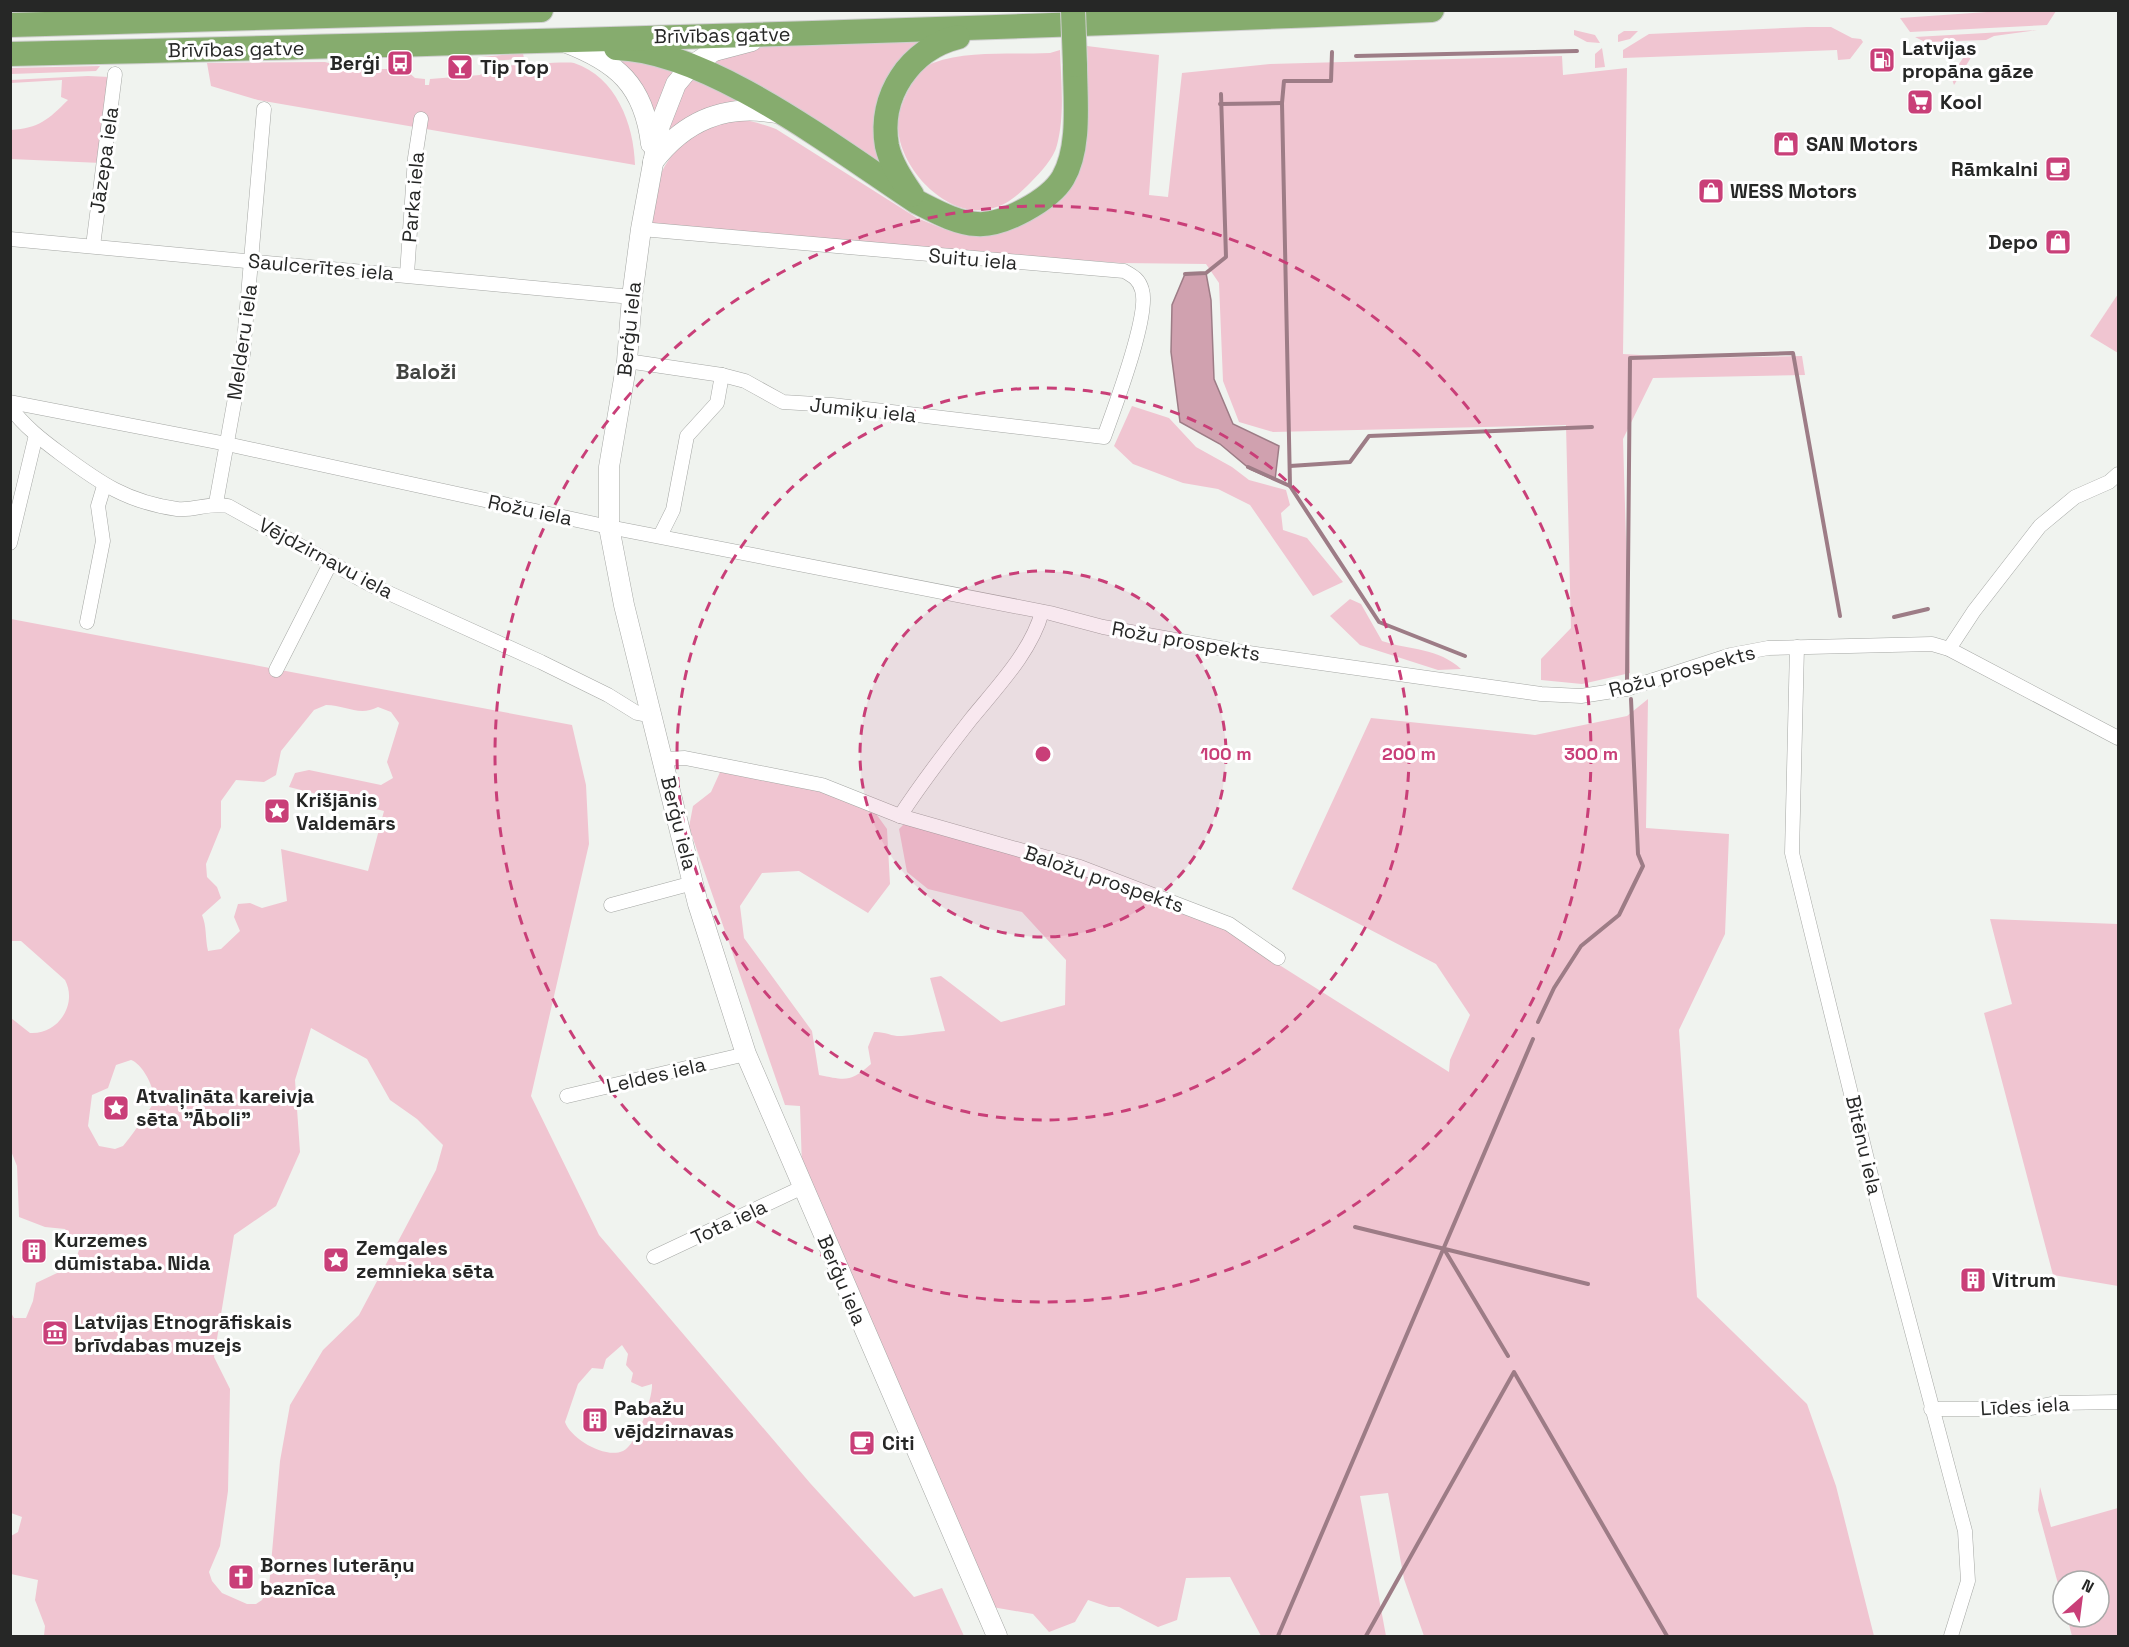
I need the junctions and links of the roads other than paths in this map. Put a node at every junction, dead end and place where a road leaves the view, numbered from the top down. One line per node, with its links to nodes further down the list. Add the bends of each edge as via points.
1 (541, 10): 4 (highway, Brīvības gatve)
2 (1073, 10): 15 (highway, bridge, via 1072,150 1064,177 1046,198 1005,219 977,225)
3 (1432, 10): 5 (highway, Brīvības gatve)
4 (10, 25)
5 (1052, 27): 6 (highway, Brīvības gatve); 15 (highway, via 1032,33 945,40 928,48 906,68 893,90 886,118 887,146 899,177)
6 (781, 33): 7 (highway, Brīvības gatve); 9 (main road, Berģu iela, via 714,51)
7 (568, 43): 8 (highway, Brīvības gatve); 9 (highway, via 625,48); 14 (main road, via 606,61 636,91 649,123)
8 (10, 54)
9 (692, 66): 12 (highway); 14 (main road, Berģu iela, via 668,100)
10 (115, 74): 18 (street, Jāzepa iela)
11 (264, 108): 19 (street, Melderu iela)
12 (783, 114): 14 (main road, via 754,109 715,114 675,139); 15 (highway)
13 (421, 119): 20 (street, Parka iela)
14 (653, 162): 16 (main road, Berģu iela)
15 (917, 201)
16 (641, 229): 21 (main road, Berģu iela); 27 (street, Suitu iela, via 1124,271 1137,278 1144,304 1125,381)
17 (10, 239): 18 (street, Saulcerītes iela)
18 (93, 246): 19 (street, Saulcerītes iela)
19 (253, 262): 20 (street, Saulcerītes iela); 28 (street, Melderu iela, via 243,354)
20 (407, 274): 21 (street, Saulcerītes iela)
21 (632, 297): 22 (main road, Berģu iela)
22 (627, 361): 23 (street, Jumiķu iela); 32 (main road, Berģu iela, via 609,467)
23 (722, 375): 27 (street, Jumiķu iela, via 745,381 783,402); 33 (street, via 717,403 687,436 673,510)
24 (10, 402): 28 (street, Rožu iela)
25 (10, 407): 26 (street)
26 (36, 435): 30 (street); 34 (street)
27 (1104, 437)
28 (227, 444): 31 (street, Melderu iela); 32 (street, Rožu iela)
29 (2118, 474): 39 (street, via 2075,497 2040,526)
30 (104, 486): 31 (street, via 147,503 180,509); 37 (street, via 99,506 103,541)
31 (216, 503): 35 (street, Vējdzirnavu iela)
32 (609, 526): 33 (street, Rožu iela); 41 (main road, Berģu iela)
33 (660, 536): 36 (street, Rožu iela)
34 (10, 543)
35 (330, 564): 40 (street); 41 (street, Vējdzirnavu iela, via 541,662 637,713)
36 (1046, 613): 38 (street, Rožu prospekts, via 1242,652 1558,695 1581,696 1626,689 1731,656); 44 (street, via 1008,672 925,777)
37 (87, 622)
38 (1797, 647): 39 (street, Rožu prospekts, via 1932,644); 53 (street, Bitēnu iela, via 1792,853)
39 (1949, 648): 42 (street, Rožu prospekts)
40 (276, 670)
41 (652, 716): 43 (main road, Berģu iela)
42 (2118, 738)
43 (663, 759): 44 (street, via 685,758 822,785); 45 (main road, Berģu iela)
44 (900, 816): 47 (street, Baložu prospekts, via 1090,871 1229,924)
45 (693, 883): 46 (street); 48 (main road, Berģu iela)
46 (611, 905)
47 (1278, 958)
48 (746, 1054): 49 (street, Leldes iela); 50 (main road, Berģu iela)
49 (567, 1096)
50 (803, 1187): 51 (street, Tota iela); 54 (main road, Berģu iela)
51 (654, 1257)
52 (2118, 1402): 53 (street, Līdes iela, via 2056,1403 2026,1409)
53 (1931, 1409): 55 (street, Bitēnu iela, via 1965,1531 1968,1581)
54 (997, 1636)
55 (1951, 1636)

